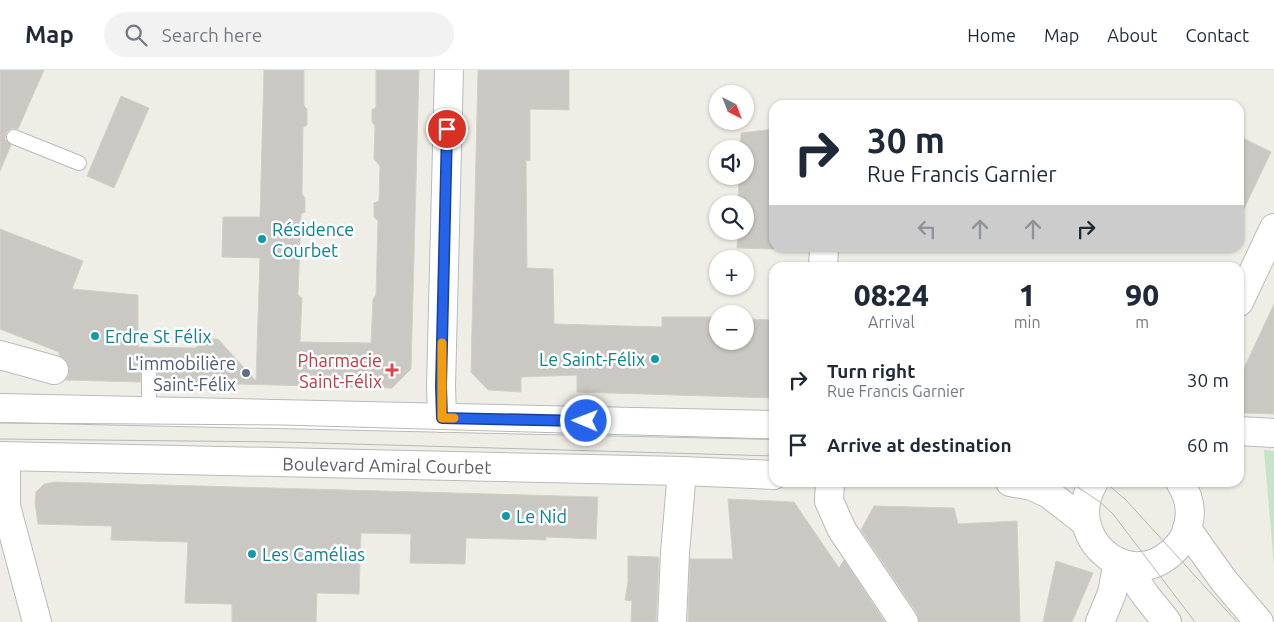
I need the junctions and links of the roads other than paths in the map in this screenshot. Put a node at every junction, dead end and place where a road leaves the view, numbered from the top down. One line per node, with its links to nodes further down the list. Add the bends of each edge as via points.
1 (448, 70): 11 (street)
2 (14, 137): 3 (lane)
3 (79, 163)
4 (1274, 228): 5 (street)
5 (1244, 291)
6 (0, 356): 7 (street)
7 (54, 370)
8 (149, 374): 10 (lane)
9 (0, 408): 10 (street)
10 (149, 411): 11 (street)
11 (442, 418): 12 (street)
12 (769, 425)
13 (1244, 431): 14 (street)
14 (1274, 433)
15 (3, 457): 16 (street, Boulevard Amiral Courbet); 25 (street, via 6,506)
16 (682, 471): 17 (street, Boulevard Amiral Courbet); 26 (street)
17 (769, 475)
18 (830, 487): 27 (street, via 830,501 842,530)
19 (1034, 487): 22 (street, via 1050,494)
20 (1092, 487): 22 (street, via 1086,503)
21 (1183, 487): 23 (street, via 1190,506)
22 (1085, 522): 24 (street, via 1094,543 1105,555)
23 (1187, 529): 24 (street, via 1179,545 1162,559 1145,565); 30 (street, via 1224,582)
24 (1121, 563): 28 (street); 29 (street)
25 (37, 622)
26 (672, 622)
27 (904, 622)
28 (1100, 622)
29 (1167, 622)
30 (1259, 622)

